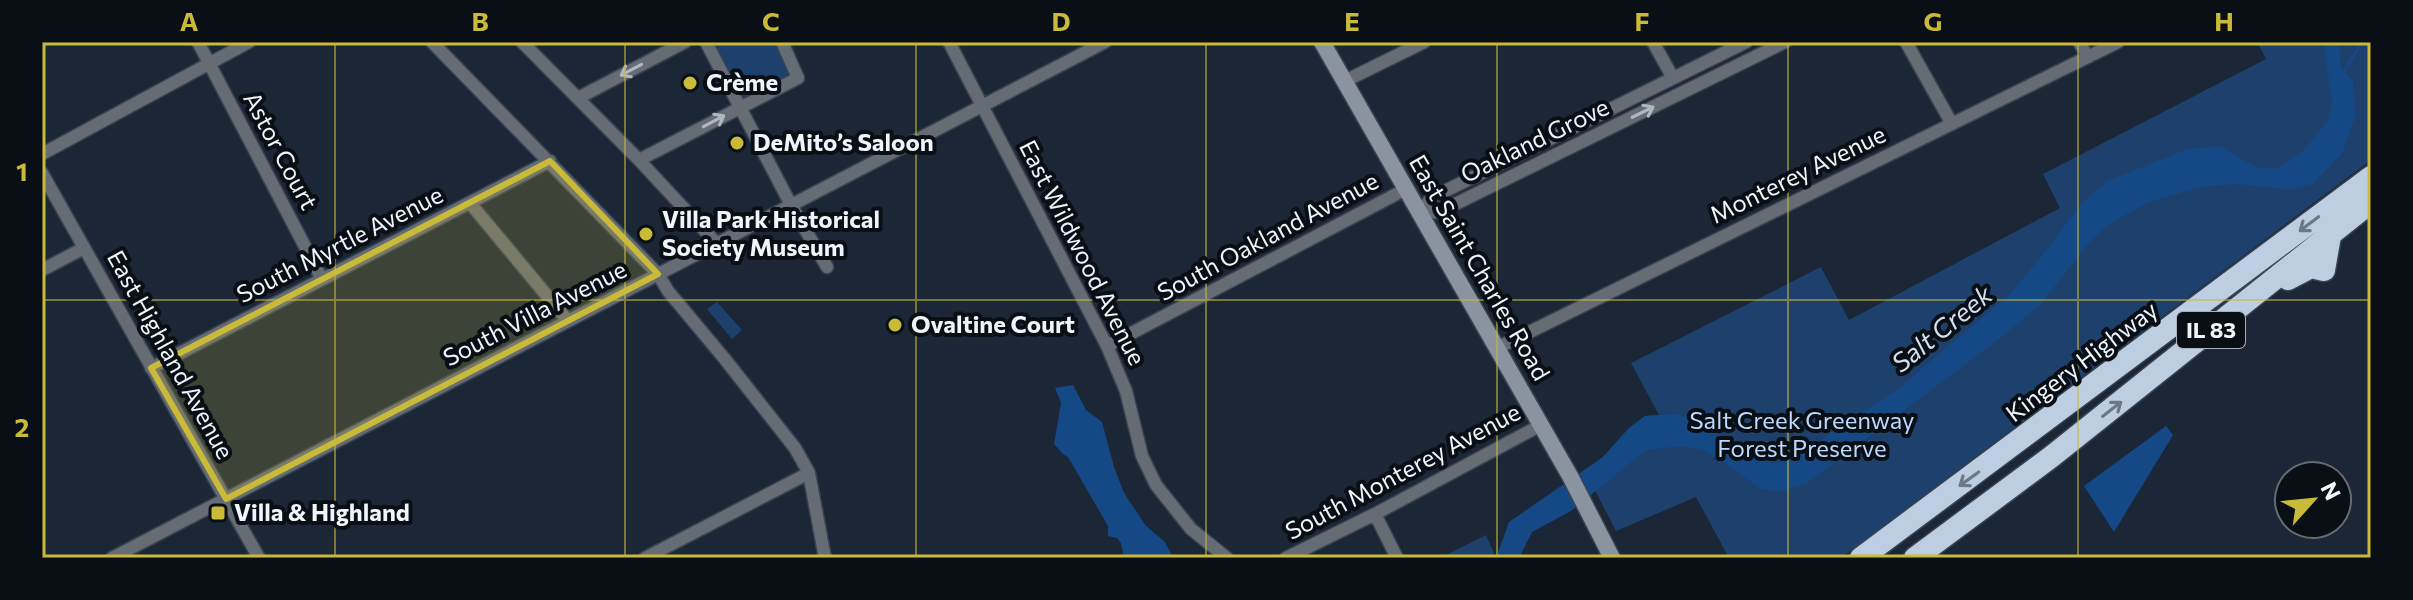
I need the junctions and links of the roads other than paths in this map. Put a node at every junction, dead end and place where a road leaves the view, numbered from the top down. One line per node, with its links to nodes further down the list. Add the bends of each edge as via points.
1 (198, 42): 20 (street, Astor Court)
2 (249, 42): 20 (street)
3 (432, 42): 29 (street)
4 (522, 42): 23 (street)
5 (685, 42): 23 (street, one-way to 23)
6 (706, 42): 25 (street)
7 (782, 42): 25 (street, via 798,78)
8 (949, 42): 24 (street, East Wildwood Avenue)
9 (1105, 42): 24 (street, South Villa Avenue)
10 (1322, 42): 22 (main road, East Saint Charles Road)
11 (1424, 42): 22 (street)
12 (1653, 42): 21 (street)
13 (1746, 42): 21 (street, Oakland Grove)
14 (1785, 42): 36 (street, Oakland Grove, one-way to 14, via 1439,212)
15 (1906, 42): 26 (street)
16 (2079, 42): 19 (street)
17 (2118, 42): 18 (street, Monterey Avenue)
18 (2101, 46): 19 (street, Monterey Avenue)
19 (2088, 57): 26 (street, Monterey Avenue)
20 (209, 63): 27 (street); 42 (street, Astor Court)
21 (1673, 78): 36 (street, Oakland Grove, via 1431,198)
22 (1345, 81): 32 (main road, East Saint Charles Road)
23 (578, 98): 28 (street)
24 (982, 106): 35 (street, South Villa Avenue); 44 (street, East Wildwood Avenue)
25 (740, 107): 28 (street, one-way to 25); 35 (street)
26 (1952, 124): 45 (street, Monterey Avenue)
27 (42, 154)
28 (639, 160): 37 (street)
29 (550, 161): 34 (street, South Myrtle Avenue); 41 (street)
30 (42, 173): 38 (street, East Highland Avenue)
31 (2371, 177): 51 (highway, Kingery Highway / IL 83, one-way to 51)
32 (1406, 189): 36 (main road, East Saint Charles Road); 44 (street, South Oakland Avenue)
33 (2371, 202): 62 (highway, IL 83, one-way to 33, via 2051,457)
34 (470, 203): 42 (street, South Myrtle Avenue); 43 (street)
35 (791, 205): 37 (street, South Villa Avenue); 39 (street)
36 (1420, 213): 45 (main road, East Saint Charles Road)
37 (717, 244): 41 (street, South Villa Avenue)
38 (84, 248): 40 (street); 46 (street, East Highland Avenue)
39 (827, 267)
40 (42, 270)
41 (658, 274): 43 (street, South Villa Avenue); 48 (street, via 786,436)
42 (322, 279): 46 (street, South Myrtle Avenue)
43 (568, 321): 49 (street, South Villa Avenue)
44 (1107, 346): 56 (street, East Wildwood Avenue, via 1156,485 1191,529)
45 (1497, 348): 47 (main road, East Saint Charles Road)
46 (151, 368): 49 (street, East Highland Avenue)
47 (1541, 425): 50 (street, South Monterey Avenue); 59 (main road, East Saint Charles Road)
48 (809, 473): 54 (street); 55 (street)
49 (226, 499): 52 (street, South Villa Avenue); 53 (street, East Highland Avenue)
50 (1375, 514): 57 (street, South Monterey Avenue); 58 (street)
51 (1901, 529): 60 (highway, Kingery Highway / IL 83); 61 (highway)
52 (112, 558)
53 (259, 558)
54 (645, 558)
55 (825, 558)
56 (1227, 558)
57 (1286, 558)
58 (1397, 558)
59 (1612, 558)
60 (1861, 558)
61 (1875, 558)
62 (1915, 558)

